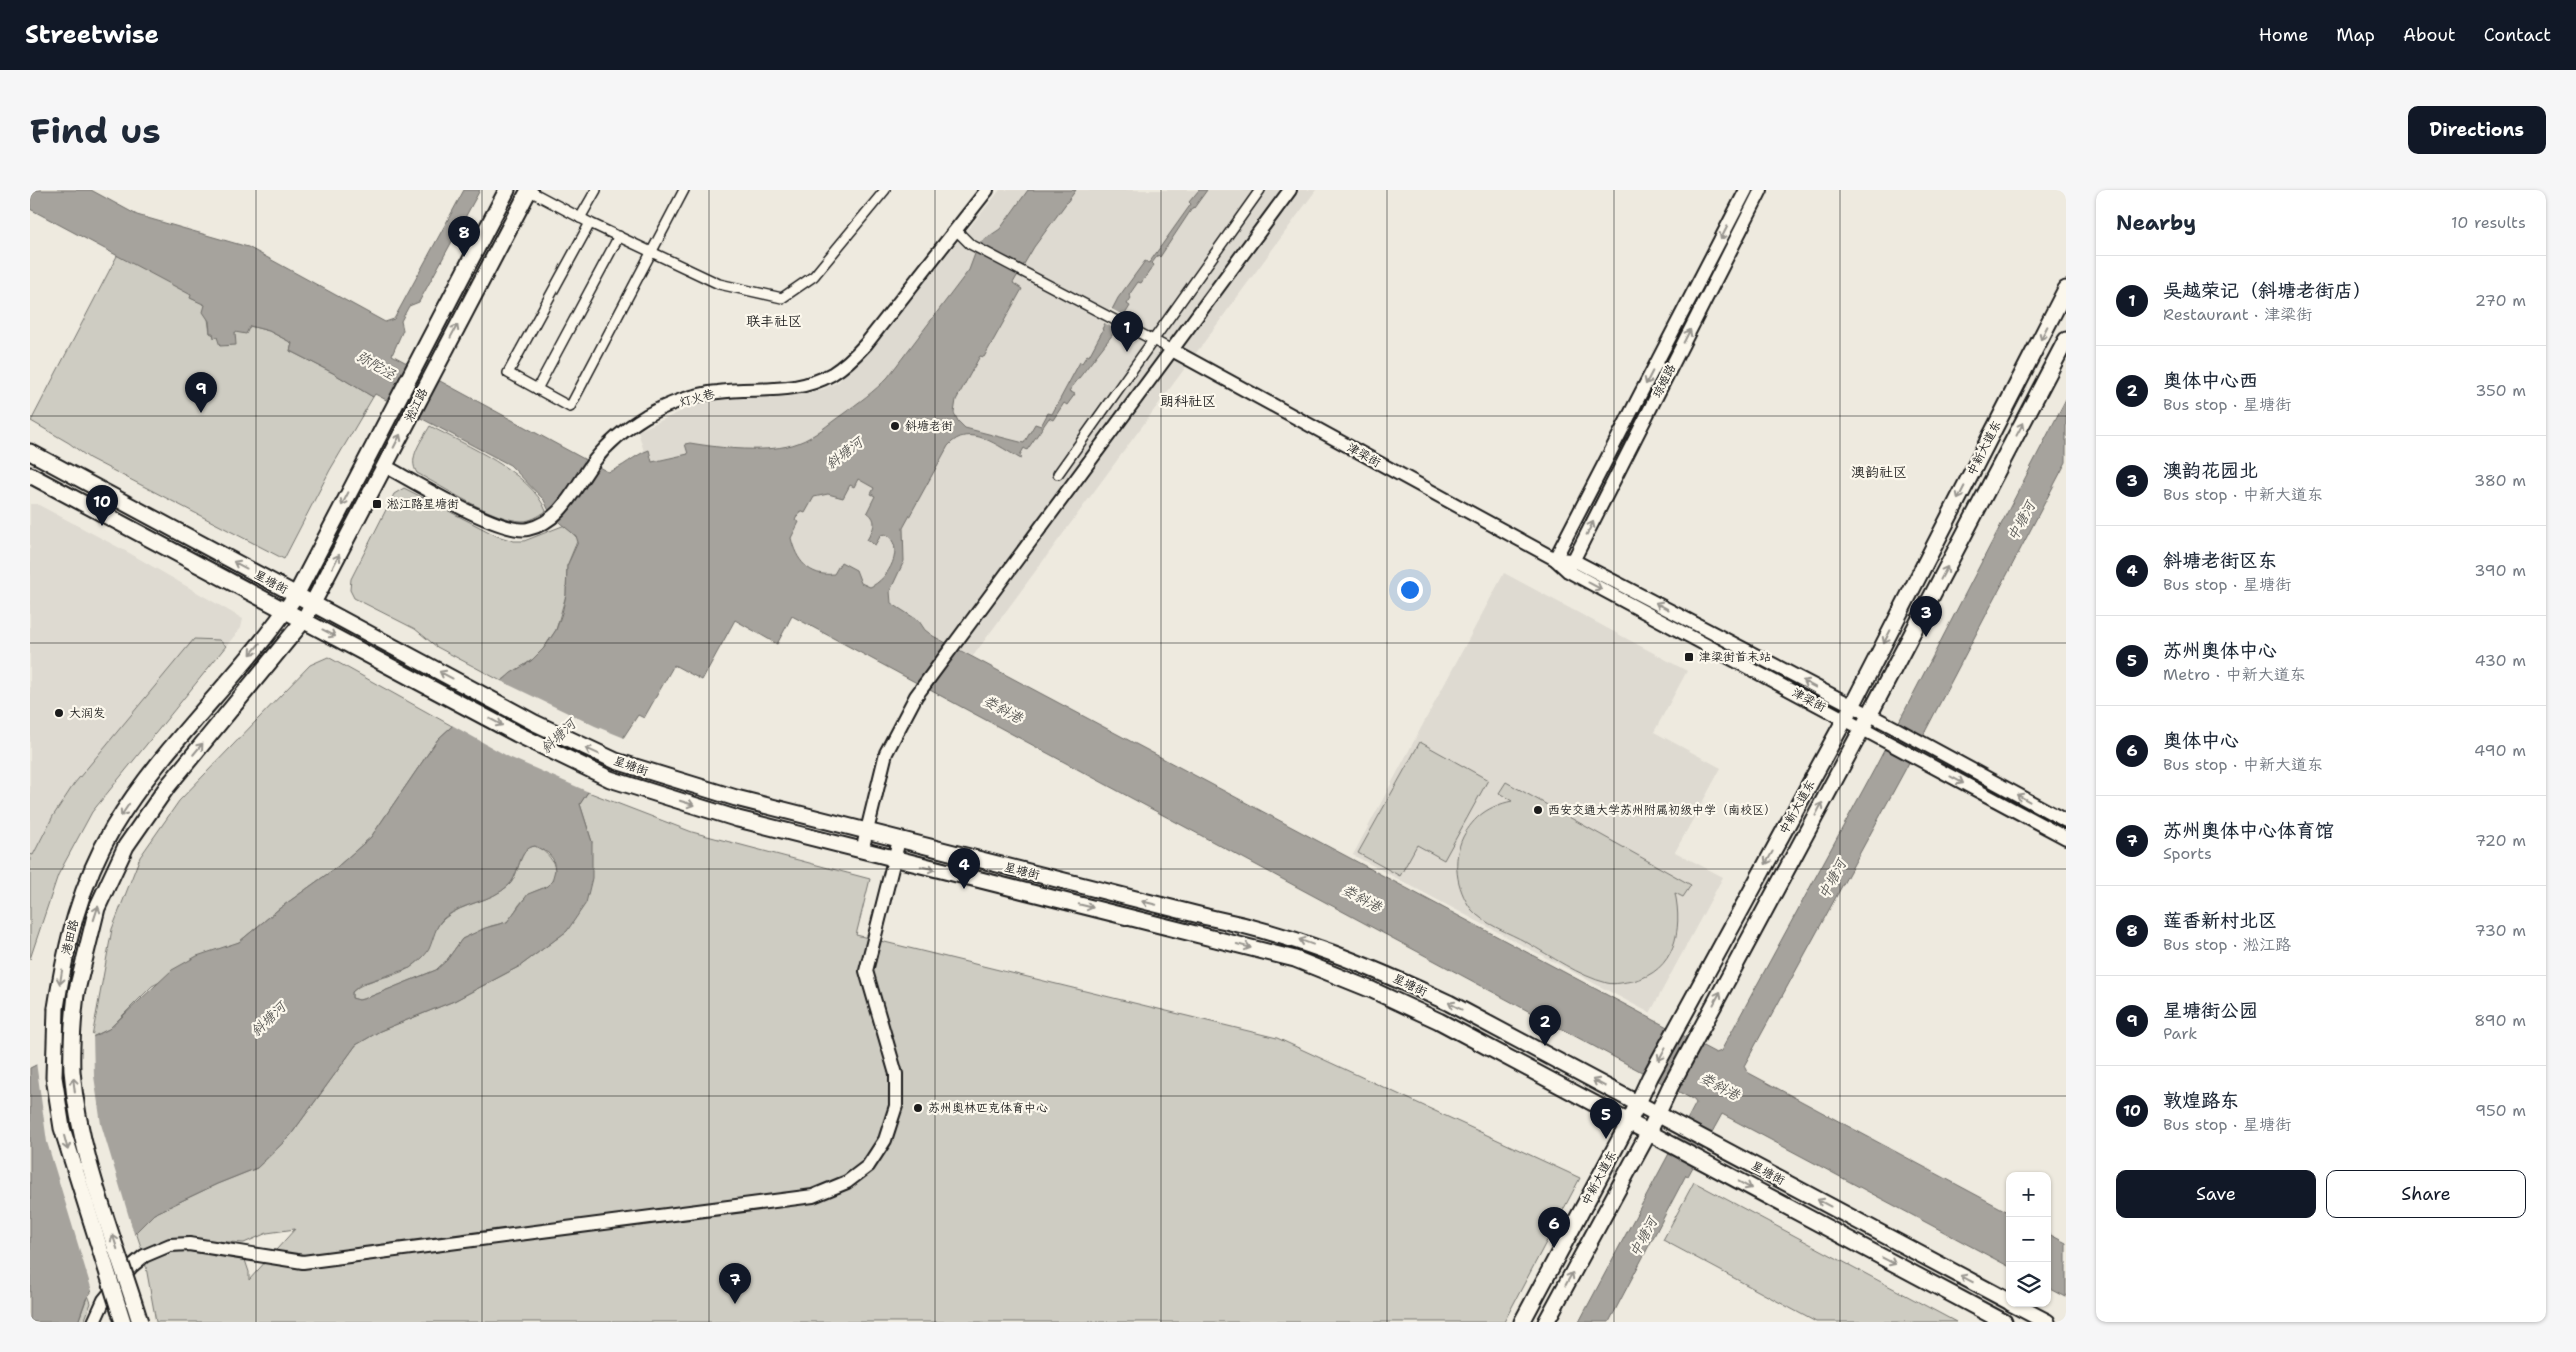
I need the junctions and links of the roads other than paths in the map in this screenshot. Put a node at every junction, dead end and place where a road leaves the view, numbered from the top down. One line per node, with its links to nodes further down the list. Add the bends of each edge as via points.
1 (507, 190): 27 (main road, 淞江路, one-way to 27)
2 (528, 190): 11 (street); 22 (main road, 淞江路, one-way to 2)
3 (596, 190): 11 (street)
4 (684, 190): 15 (street)
5 (885, 190): 15 (street, via 814,276 782,298 719,284)
6 (987, 190): 13 (street, 灯火巷)
7 (1260, 190): 17 (street)
8 (1290, 190): 19 (street)
9 (1746, 190): 25 (street, 琼姬路, one-way to 25)
10 (1761, 190): 26 (street, 琼姬路, one-way to 10)
11 (580, 218): 12 (street)
12 (590, 223): 14 (street); 20 (street, via 508,373)
13 (955, 229): 17 (street, via 970,244); 22 (street, 灯火巷, via 866,344 832,374 784,390 716,392 689,398 647,416 627,429 595,459 553,518 528,529 504,528)
14 (619, 236): 15 (street); 20 (street)
15 (652, 250): 20 (street, via 570,407)
16 (2066, 289): 31 (main road, 中新大道东, one-way to 31)
17 (1153, 340): 19 (street); 23 (street)
18 (2066, 340): 32 (main road, 中新大道东, one-way to 18)
19 (1172, 350): 25 (street, 津梁街); 34 (street, via 916,696 886,753)
20 (538, 389)
21 (30, 452): 27 (main road, 星塘街, one-way to 21)
22 (385, 466): 28 (main road, 淞江路, one-way to 22)
23 (1058, 474)
24 (30, 475): 29 (main road, 星塘街)
25 (1555, 559): 26 (street, 津梁街)
26 (1571, 566): 31 (street, 津梁街)
27 (296, 595): 28 (main road, 星塘街); 29 (main road, 淞江路)
28 (313, 605): 30 (main road, 淞江路); 34 (main road, 星塘街, one-way to 28, via 736,798 616,761 575,743)
29 (286, 610): 30 (main road, 星塘街); 46 (main road, 港田路, one-way to 46, bridge, via 154,771 114,828 78,905 68,940 56,1008 54,1077 62,1128)
30 (304, 620): 37 (main road, 星塘街, one-way to 37, via 566,759 610,779); 47 (main road, 港田路, one-way to 30, bridge, via 78,1112 72,1057 76,994 97,908 126,846 167,786)
31 (1848, 713): 32 (street, 津梁街); 39 (main road, 中新大道东, one-way to 39)
32 (1866, 722): 33 (street, 津梁街, one-way to 32, via 1895,728); 35 (street, 津梁街, one-way to 35, via 1888,742); 40 (main road, 中新大道东, one-way to 32)
33 (2066, 821)
34 (867, 831): 36 (main road, 星塘街); 37 (street)
35 (2066, 838)
36 (899, 840): 38 (street); 39 (main road, 星塘街, one-way to 36, via 1449,1003 1375,968 1302,941 1258,927)
37 (862, 851): 38 (main road, 星塘街)
38 (894, 859): 41 (main road, 星塘街, one-way to 41, via 1295,960 1439,1021); 45 (street, via 866,971 896,1074 896,1106 878,1153 864,1170 847,1182 813,1196 303,1262 189,1244 170,1246 144,1256 132,1266 104,1300)
39 (1638, 1103): 40 (main road, 星塘街); 41 (main road, 中新大道东)
40 (1658, 1114): 42 (main road, 中新大道东); 43 (main road, 星塘街, one-way to 40)
41 (1629, 1122): 42 (main road, 星塘街); 48 (main road, 中新大道东)
42 (1649, 1132): 49 (main road, 中新大道东, one-way to 42); 50 (main road, 星塘街, one-way to 50)
43 (2006, 1300)
44 (2019, 1307): 51 (main road, 星塘街)
45 (94, 1322)
46 (123, 1322)
47 (140, 1322)
48 (1522, 1322)
49 (1546, 1322)
50 (2004, 1322)
51 (2047, 1322)

